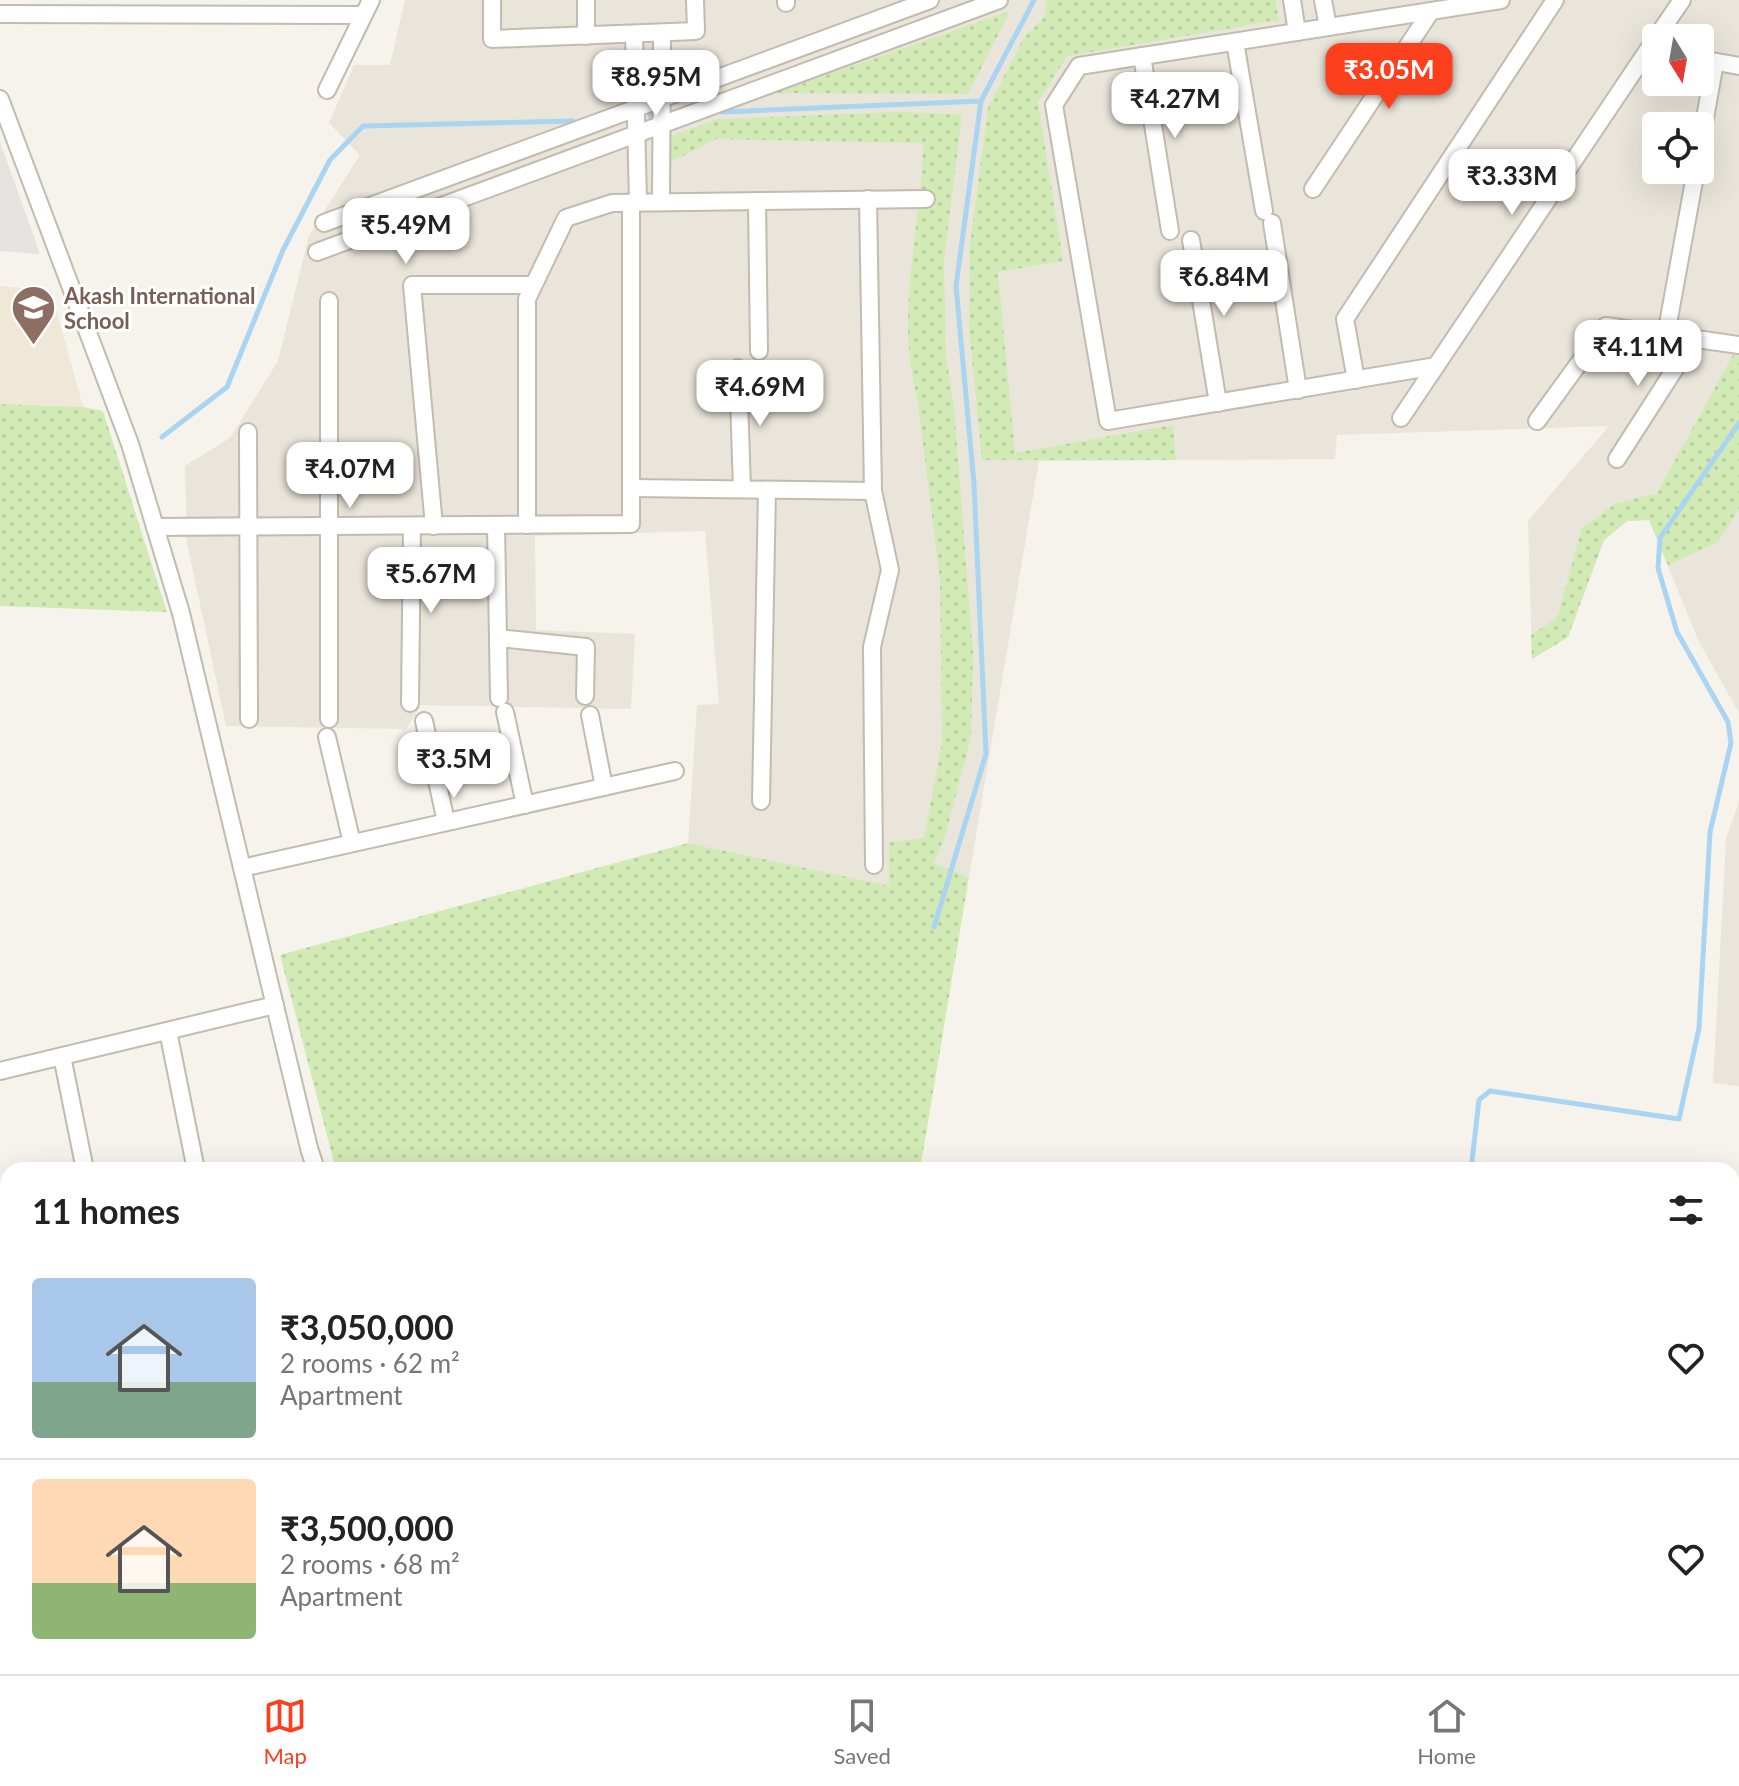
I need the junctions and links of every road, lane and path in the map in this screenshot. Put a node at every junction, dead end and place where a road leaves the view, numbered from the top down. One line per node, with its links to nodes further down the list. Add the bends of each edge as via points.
1 (492, 0): 19 (street, via 492,39)
2 (586, 0): 19 (street)
3 (695, 0): 17 (street, via 696,31)
4 (930, 0): 27 (street)
5 (999, 0): 29 (street)
6 (1292, 0): 16 (street)
7 (1323, 0): 15 (street)
8 (1501, 0): 12 (street)
9 (1555, 0): 50 (street, via 1345,319)
10 (1682, 0): 14 (street)
11 (367, 8): 13 (street); 25 (street)
12 (1431, 11): 15 (street); 32 (street)
13 (0, 14)
14 (1666, 24)
15 (1328, 27): 16 (street)
16 (1297, 32): 20 (street)
17 (662, 33): 18 (street); 27 (street)
18 (634, 34): 19 (street); 28 (street)
19 (586, 36)
20 (1235, 42): 21 (street); 51 (street)
21 (1142, 56): 39 (street); 52 (street, via 1079,66 1054,105 1108,421)
22 (1642, 59): 48 (street)
23 (1714, 62): 24 (street)
24 (1739, 66)
25 (327, 90)
26 (0, 99): 66 (street, via 130,444)
27 (661, 99): 28 (street); 29 (street)
28 (636, 108): 30 (street); 38 (street)
29 (661, 123): 30 (street); 37 (street)
30 (636, 133): 36 (street); 41 (street)
31 (1693, 184): 44 (street)
32 (1313, 189)
33 (868, 199): 34 (street); 35 (street); 60 (street)
34 (926, 199)
35 (757, 201): 37 (street); 47 (street)
36 (634, 202): 37 (street); 42 (street, via 612,203 566,218); 57 (street)
37 (661, 202)
38 (324, 223)
39 (1170, 231)
40 (1191, 240): 52 (street)
41 (317, 252)
42 (533, 285): 62 (street, via 527,299); 65 (street, via 412,285)
43 (329, 301): 63 (street)
44 (1666, 335): 45 (street); 54 (street, via 1606,326)
45 (1694, 339): 46 (street); 56 (street)
46 (1739, 345)
47 (759, 351)
48 (1436, 366): 50 (street); 53 (street)
49 (738, 368): 58 (street)
50 (1356, 380): 51 (street)
51 (1298, 390): 52 (street)
52 (1218, 403)
53 (1401, 418)
54 (1537, 421)
55 (248, 432): 67 (street)
56 (1617, 459)
57 (631, 488): 58 (street); 62 (street, via 631,524)
58 (742, 489): 59 (street)
59 (767, 490): 60 (street); 78 (street)
60 (873, 491): 82 (street, via 890,570 872,647)
61 (496, 525): 62 (street); 65 (street); 68 (street)
62 (527, 525)
63 (330, 526): 64 (street); 67 (street); 73 (street)
64 (412, 526): 65 (street); 70 (street)
65 (434, 526)
66 (155, 527): 67 (street); 83 (street)
67 (249, 527): 72 (street)
68 (498, 638): 69 (street, via 586,647); 79 (street, via 502,705)
69 (585, 696)
70 (410, 703)
71 (590, 715): 77 (street)
72 (249, 719)
73 (329, 719)
74 (424, 721): 80 (street)
75 (327, 737): 81 (street)
76 (675, 771): 77 (street)
77 (604, 787): 79 (street)
78 (761, 801)
79 (525, 805): 80 (street)
80 (446, 822): 81 (street)
81 (352, 843): 83 (street)
82 (874, 865)
83 (242, 868): 84 (street)
84 (275, 1005): 85 (street); 90 (street)
85 (168, 1031): 86 (street); 89 (street)
86 (62, 1056): 87 (street); 88 (street)
87 (0, 1071)
88 (83, 1162)
89 (194, 1162)
90 (313, 1162)

